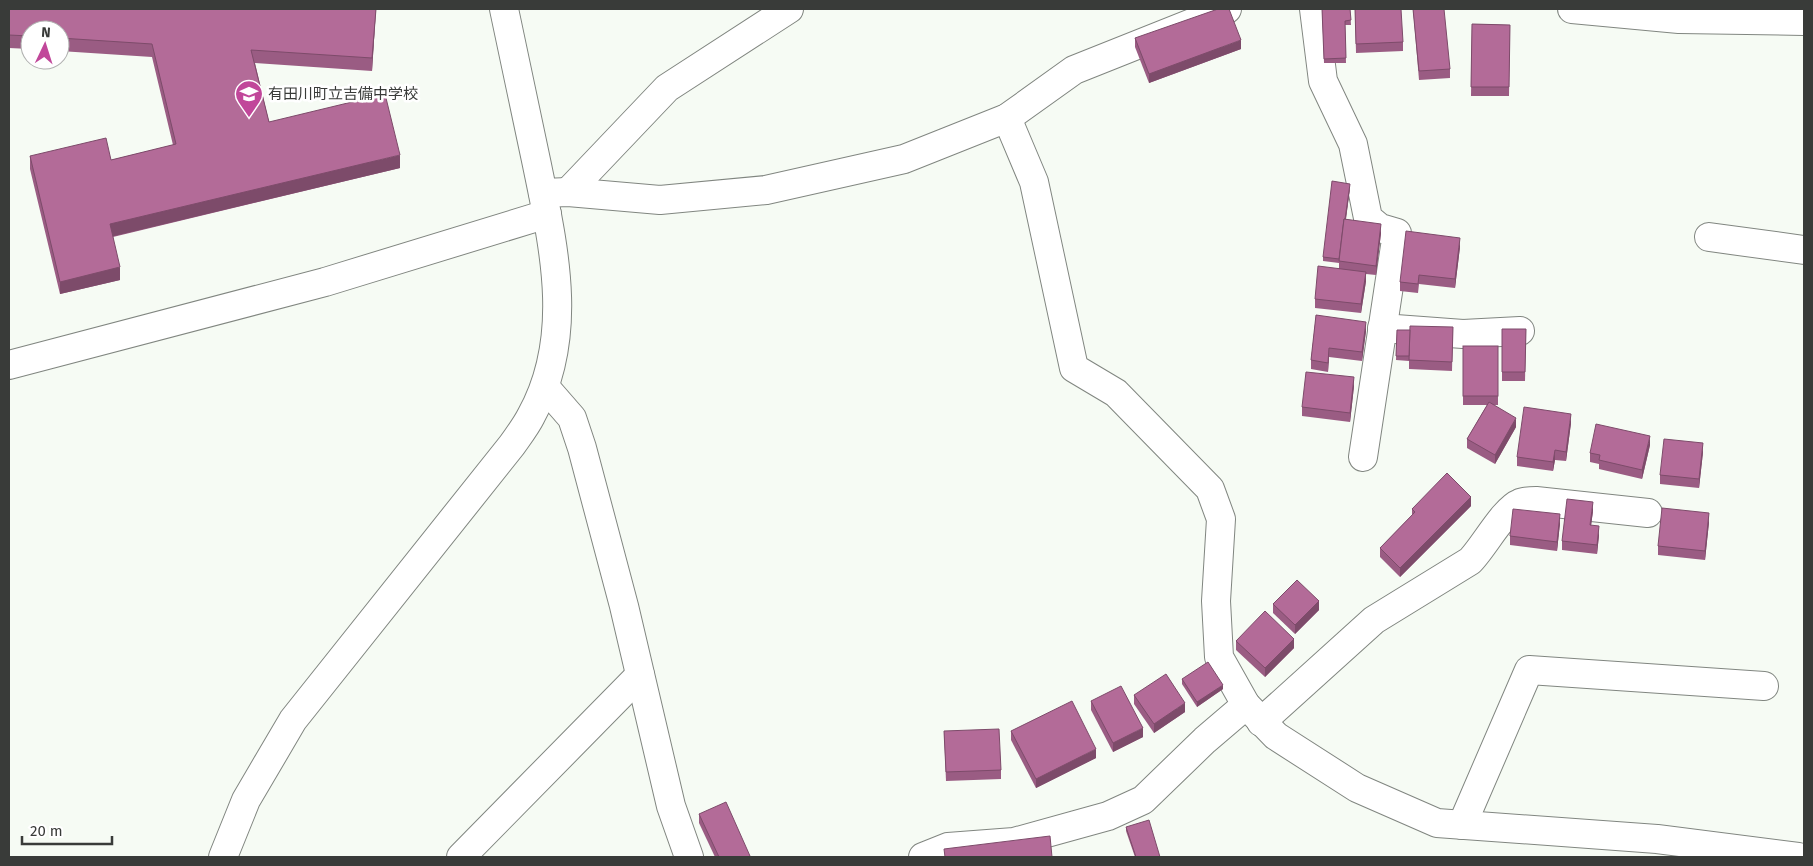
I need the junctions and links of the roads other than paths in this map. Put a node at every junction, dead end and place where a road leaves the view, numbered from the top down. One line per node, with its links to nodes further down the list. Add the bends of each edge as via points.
1 (504, 9): 8 (street)
2 (789, 9): 8 (street, via 667,88)
3 (1227, 9): 7 (street, via 1074,70)
4 (1314, 9): 11 (street, via 1323,81 1353,144 1368,218 1380,228 1397,233)
5 (1572, 9): 6 (street, via 1679,19)
6 (1804, 21)
7 (1007, 118): 8 (street, via 904,159 766,190 660,200); 19 (street, via 1034,182 1074,368 1116,393 1210,489 1222,519 1216,601 1219,657)
8 (553, 200): 13 (street, via 325,282); 14 (street, via 558,298 555,346)
9 (1709, 237): 10 (street)
10 (1804, 250)
11 (1382, 328): 12 (street, via 1462,334); 15 (street)
12 (1520, 330)
13 (9, 365)
14 (545, 387): 17 (street, via 572,418); 21 (street, via 512,445 293,720 246,800)
15 (1363, 457)
16 (1648, 513): 19 (street, via 1536,501 1520,503 1508,510 1470,561 1374,620)
17 (640, 675): 22 (street); 23 (street, via 671,806)
18 (1764, 686): 20 (street, via 1529,670)
19 (1254, 714): 20 (street, via 1276,736 1357,788 1437,823); 24 (street, via 1205,740 1143,800 1108,816 1014,842 948,847)
20 (1462, 825): 25 (street, via 1657,839)
21 (223, 857)
22 (460, 857)
23 (689, 857)
24 (922, 857)
25 (1798, 857)

